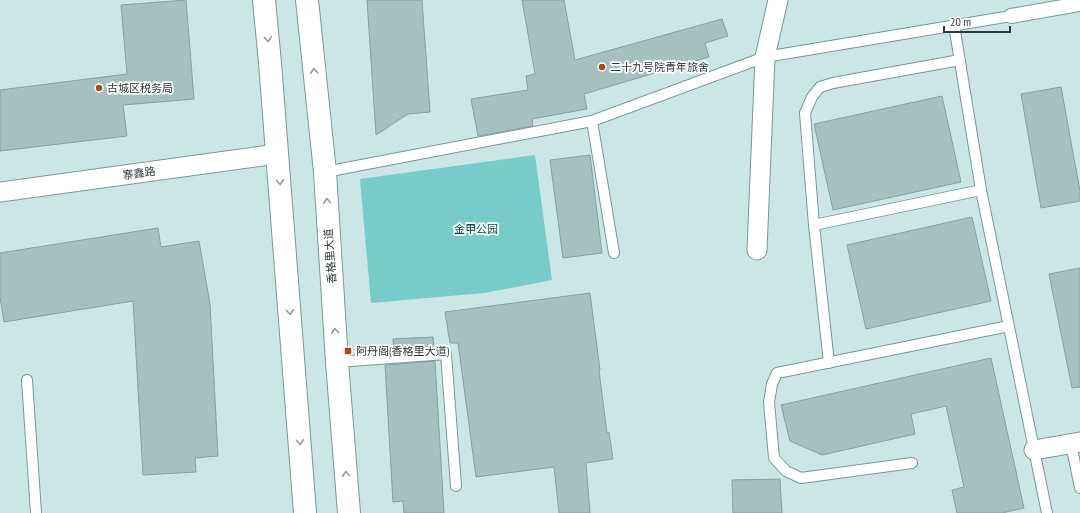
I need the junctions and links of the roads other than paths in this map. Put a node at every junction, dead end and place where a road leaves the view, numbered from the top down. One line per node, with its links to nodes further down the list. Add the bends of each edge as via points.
1 (264, 0): 10 (main road, one-way to 10)
2 (307, 0): 11 (main road, 香格里大道, one-way to 2)
3 (778, 0): 7 (street)
4 (1080, 4): 5 (street)
5 (1011, 16): 6 (lane)
6 (954, 25): 7 (lane); 8 (lane)
7 (766, 57): 9 (lane); 15 (street)
8 (960, 60): 12 (lane); 14 (lane, via 820,87 805,113)
9 (592, 121): 11 (lane); 16 (lane)
10 (277, 154): 13 (street, 寨鑫路); 27 (main road, one-way to 27)
11 (325, 172): 18 (main road, 香格里大道, one-way to 11)
12 (981, 190): 14 (lane); 17 (lane)
13 (0, 192)
14 (814, 225): 19 (lane)
15 (757, 250)
16 (614, 254)
17 (1009, 326): 19 (lane); 22 (lane)
18 (337, 362): 24 (lane, via 446,354); 28 (main road, 香格里大道, one-way to 18)
19 (829, 363): 23 (lane, via 777,373 769,402 774,458 786,471 801,478)
20 (27, 380): 26 (lane)
21 (1075, 443): 22 (street); 25 (lane)
22 (1034, 450): 29 (lane)
23 (912, 463)
24 (456, 486)
25 (1080, 488)
26 (36, 513)
27 (306, 513)
28 (349, 513)
29 (1047, 513)

